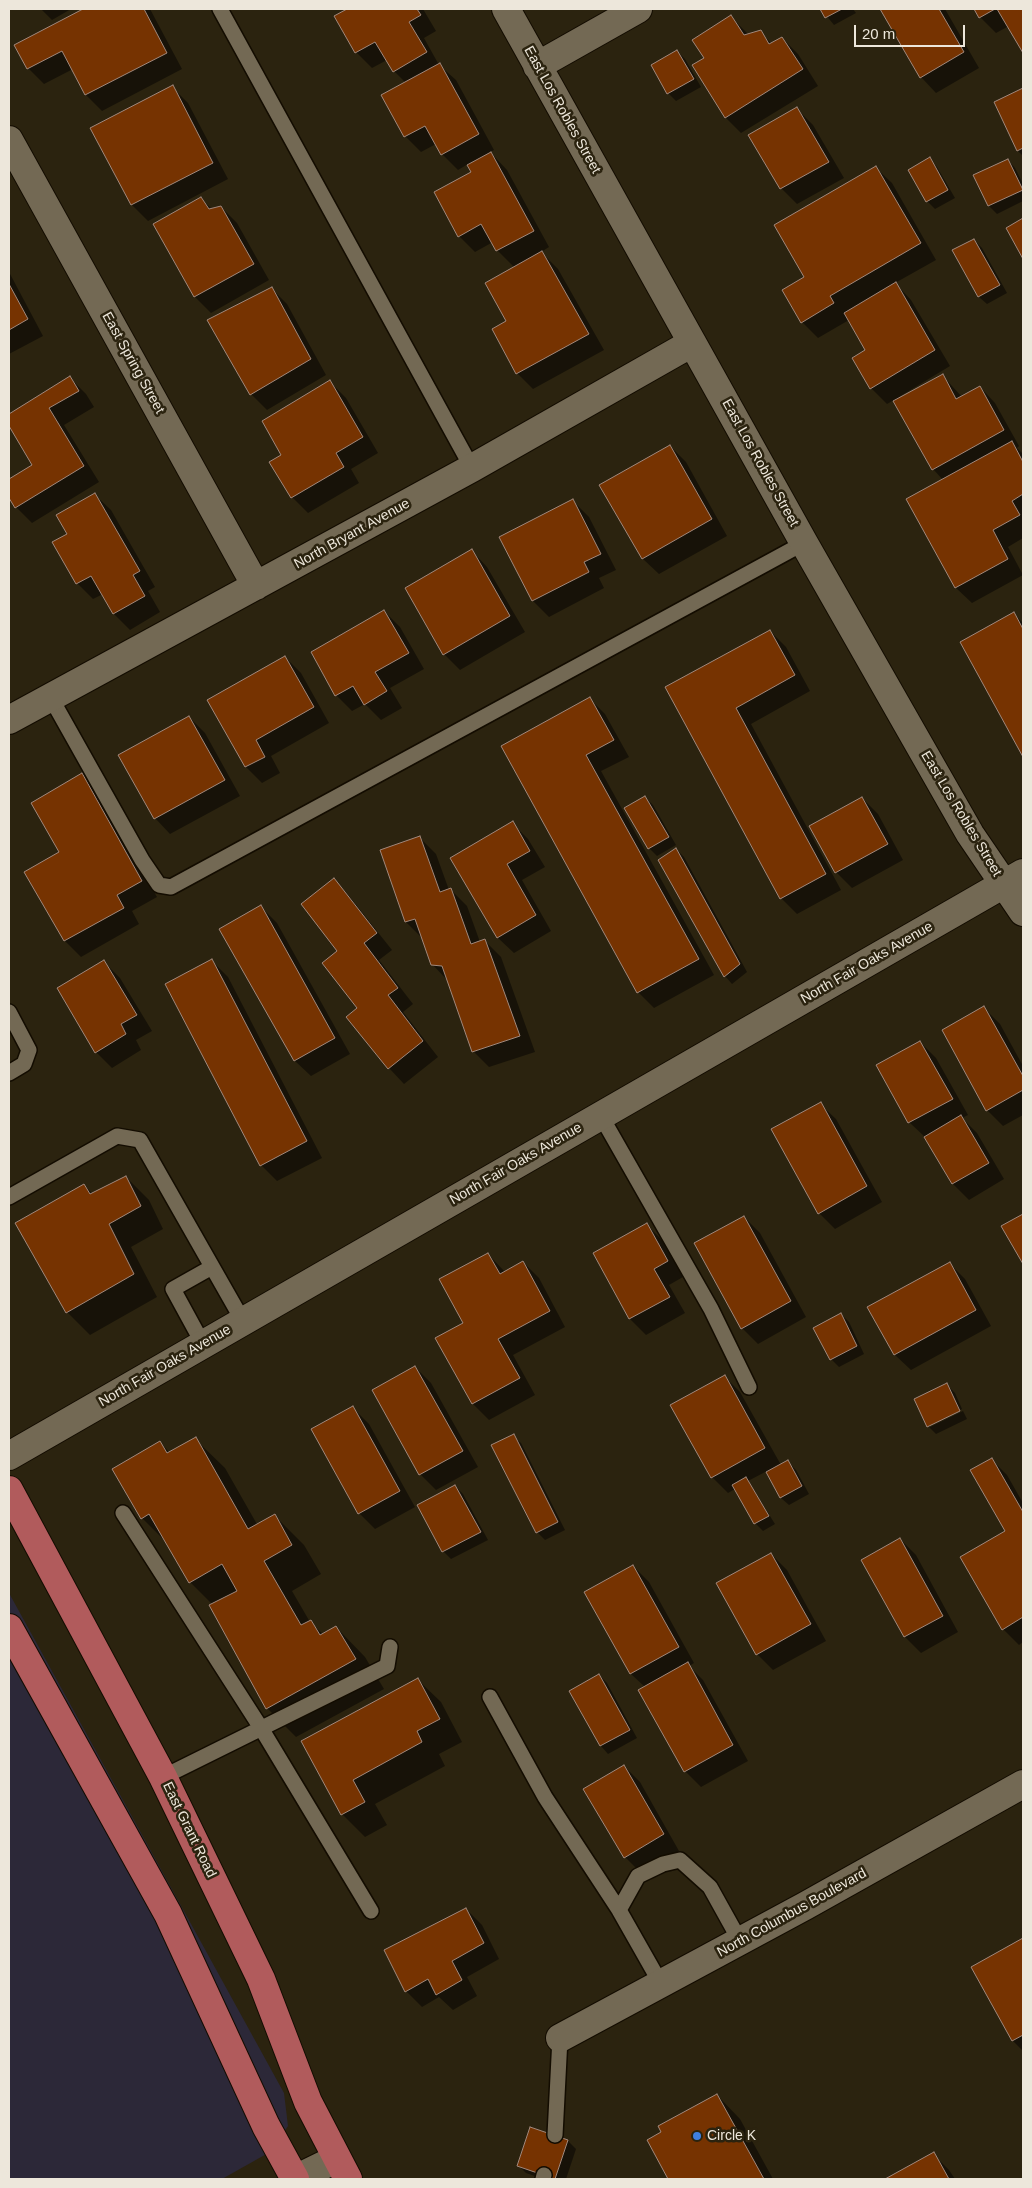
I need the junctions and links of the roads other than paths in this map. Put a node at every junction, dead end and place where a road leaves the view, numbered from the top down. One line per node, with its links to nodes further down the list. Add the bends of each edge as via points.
1 (220, 9): 7 (lane)
2 (506, 9): 4 (street, East Los Robles Street)
3 (638, 9): 4 (street)
4 (537, 66): 6 (street, East Los Robles Street)
5 (9, 140): 9 (street, East Spring Street)
6 (692, 343): 7 (street, North Bryant Avenue); 8 (street, East Los Robles Street)
7 (472, 468): 9 (street, North Bryant Avenue)
8 (804, 543): 10 (lane, via 171,887 159,885 142,860); 12 (street, East Los Robles Street, via 970,834)
9 (256, 586): 10 (street, North Bryant Avenue)
10 (51, 698): 11 (street, North Bryant Avenue)
11 (9, 720)
12 (1013, 878): 13 (street, East Los Robles Street); 16 (street, North Fair Oaks Avenue)
13 (1023, 912)
14 (9, 1012): 15 (lane, via 29,1050 24,1064)
15 (9, 1073)
16 (601, 1116): 19 (street, North Fair Oaks Avenue); 21 (lane, via 711,1309)
17 (9, 1197): 18 (lane, via 117,1136 140,1140)
18 (212, 1267): 19 (lane); 20 (lane, via 173,1290)
19 (243, 1321): 20 (street, North Fair Oaks Avenue)
20 (203, 1344): 22 (street, North Fair Oaks Avenue)
21 (749, 1387)
22 (9, 1456)
23 (9, 1490): 29 (main road, East Grant Road)
24 (123, 1513): 28 (lane)
25 (9, 1628): 38 (main road, via 168,1914 266,2126)
26 (390, 1647): 28 (lane, via 387,1666)
27 (490, 1697): 31 (lane, via 546,1797)
28 (261, 1728): 29 (lane); 32 (lane)
29 (163, 1777): 37 (main road, East Grant Road, via 261,1979 308,2102)
30 (1023, 1784): 33 (street, North Columbus Boulevard)
31 (619, 1910): 33 (lane, via 638,1876 680,1860 710,1886); 34 (lane)
32 (371, 1911)
33 (740, 1941): 34 (street, North Columbus Boulevard)
34 (661, 1984): 35 (street, North Columbus Boulevard)
35 (560, 2038): 36 (lane)
36 (555, 2135)
37 (342, 2169): 38 (street)
38 (295, 2179)

